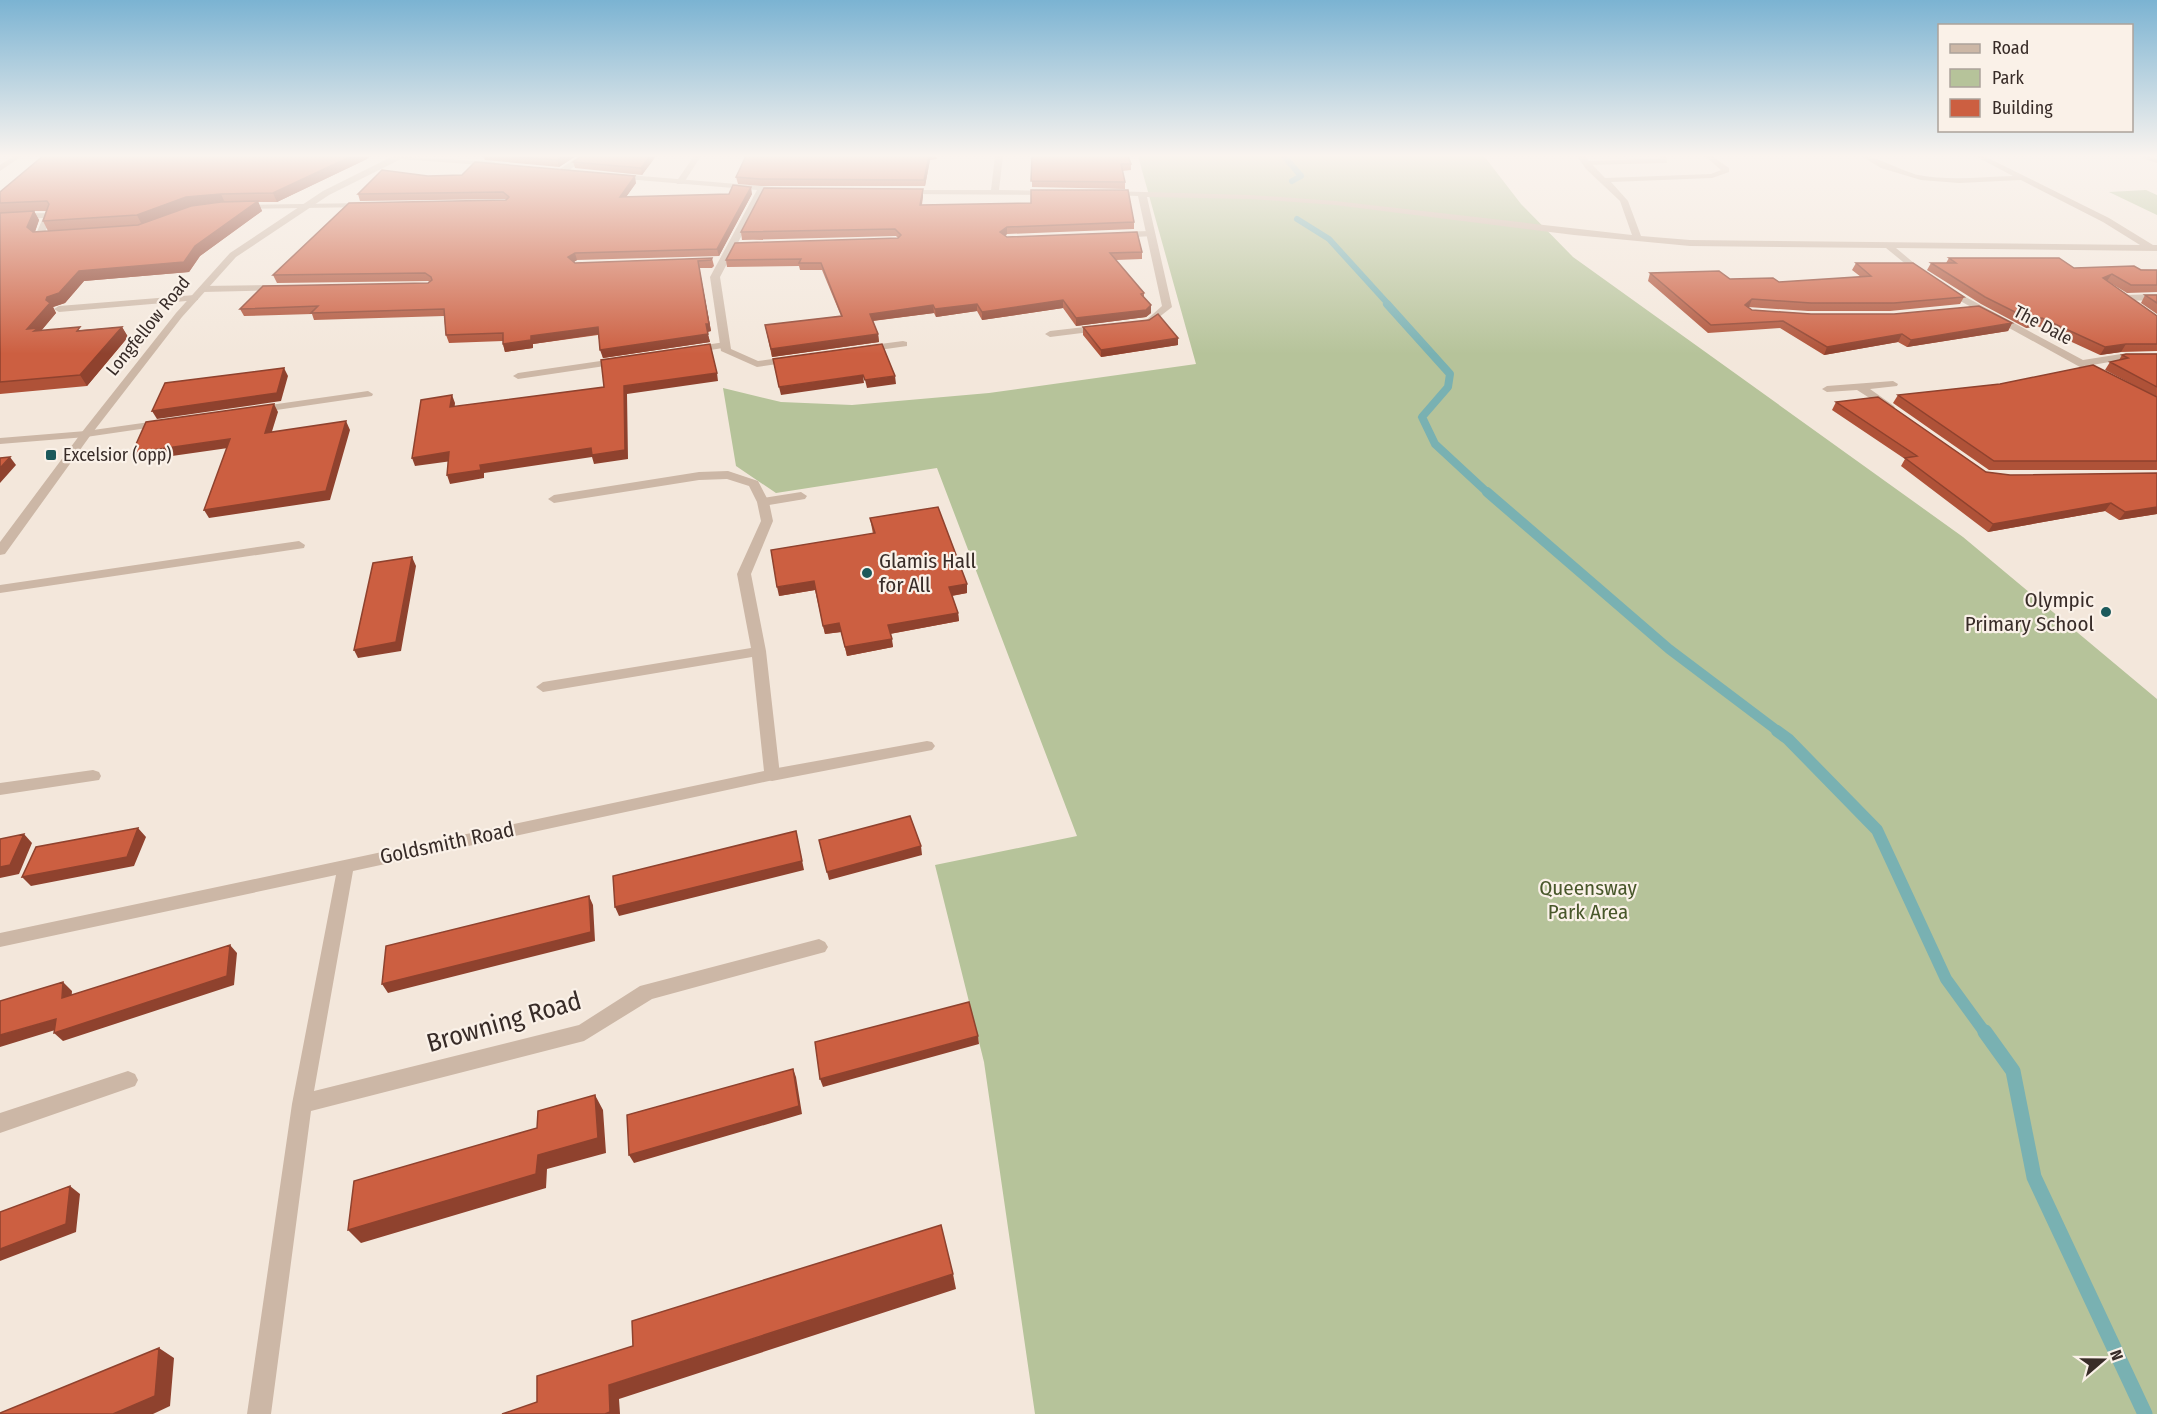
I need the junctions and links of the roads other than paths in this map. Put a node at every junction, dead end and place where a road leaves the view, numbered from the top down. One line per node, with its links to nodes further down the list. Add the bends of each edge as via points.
1 (46, 222): 8 (street, via 39,236)
2 (283, 222): 19 (street, Longfellow Road, via 233,255)
3 (744, 222): 12 (street)
4 (1148, 222): 9 (street)
5 (1495, 222): 11 (street)
6 (1631, 222): 11 (street)
7 (2109, 222): 15 (street)
8 (62, 234)
9 (1150, 234): 10 (street); 28 (street, via 1162,270 1167,307 1149,322)
10 (1102, 236)
11 (1638, 239): 14 (street)
12 (732, 245): 13 (street); 16 (street)
13 (744, 245)
14 (1890, 247): 15 (street); 24 (street, The Dale, via 1924,276)
15 (2154, 248)
16 (723, 261): 17 (street); 32 (street, via 715,277)
17 (712, 262)
18 (293, 288): 19 (street)
19 (202, 289): 22 (street, Longfellow Road)
20 (2115, 292): 23 (street)
21 (2157, 297): 23 (street)
22 (195, 298): 25 (street); 48 (street, Longfellow Road)
23 (2125, 298): 26 (street)
24 (1977, 308): 27 (street); 38 (street, The Dale)
25 (59, 309)
26 (2141, 309)
27 (1955, 310)
28 (1138, 324)
29 (1116, 326): 30 (street)
30 (1050, 334)
31 (903, 344): 34 (street)
32 (725, 345): 33 (street); 37 (street, via 726,351 757,363)
33 (681, 351)
34 (849, 351)
35 (2157, 356): 38 (street)
36 (637, 358): 39 (street)
37 (800, 358)
38 (2081, 364): 40 (street, The Dale)
39 (518, 376)
40 (2109, 379)
41 (1893, 384): 42 (street)
42 (1860, 387): 43 (street); 46 (street)
43 (1827, 389)
44 (368, 394): 45 (street)
45 (246, 411)
46 (1899, 414)
47 (179, 421): 48 (street)
48 (86, 434): 49 (street); 54 (street, Longfellow Road)
49 (0, 441)
50 (801, 496): 52 (street)
51 (554, 499): 52 (street, via 728,475 754,484)
52 (763, 502): 56 (street, via 767,521 744,574)
53 (299, 545): 55 (street)
54 (0, 551)
55 (0, 589)
56 (759, 651): 57 (street); 59 (street)
57 (543, 687)
58 (927, 746): 59 (street, Goldsmith Road)
59 (772, 775): 62 (street, Goldsmith Road)
60 (93, 776): 61 (street)
61 (0, 789)
62 (346, 865): 63 (street, Goldsmith Road); 66 (street)
63 (0, 940)
64 (819, 947): 66 (street, Browning Road, via 648,992 584,1032)
65 (128, 1080): 67 (street)
66 (302, 1104): 68 (street)
67 (0, 1123)
68 (259, 1414)

